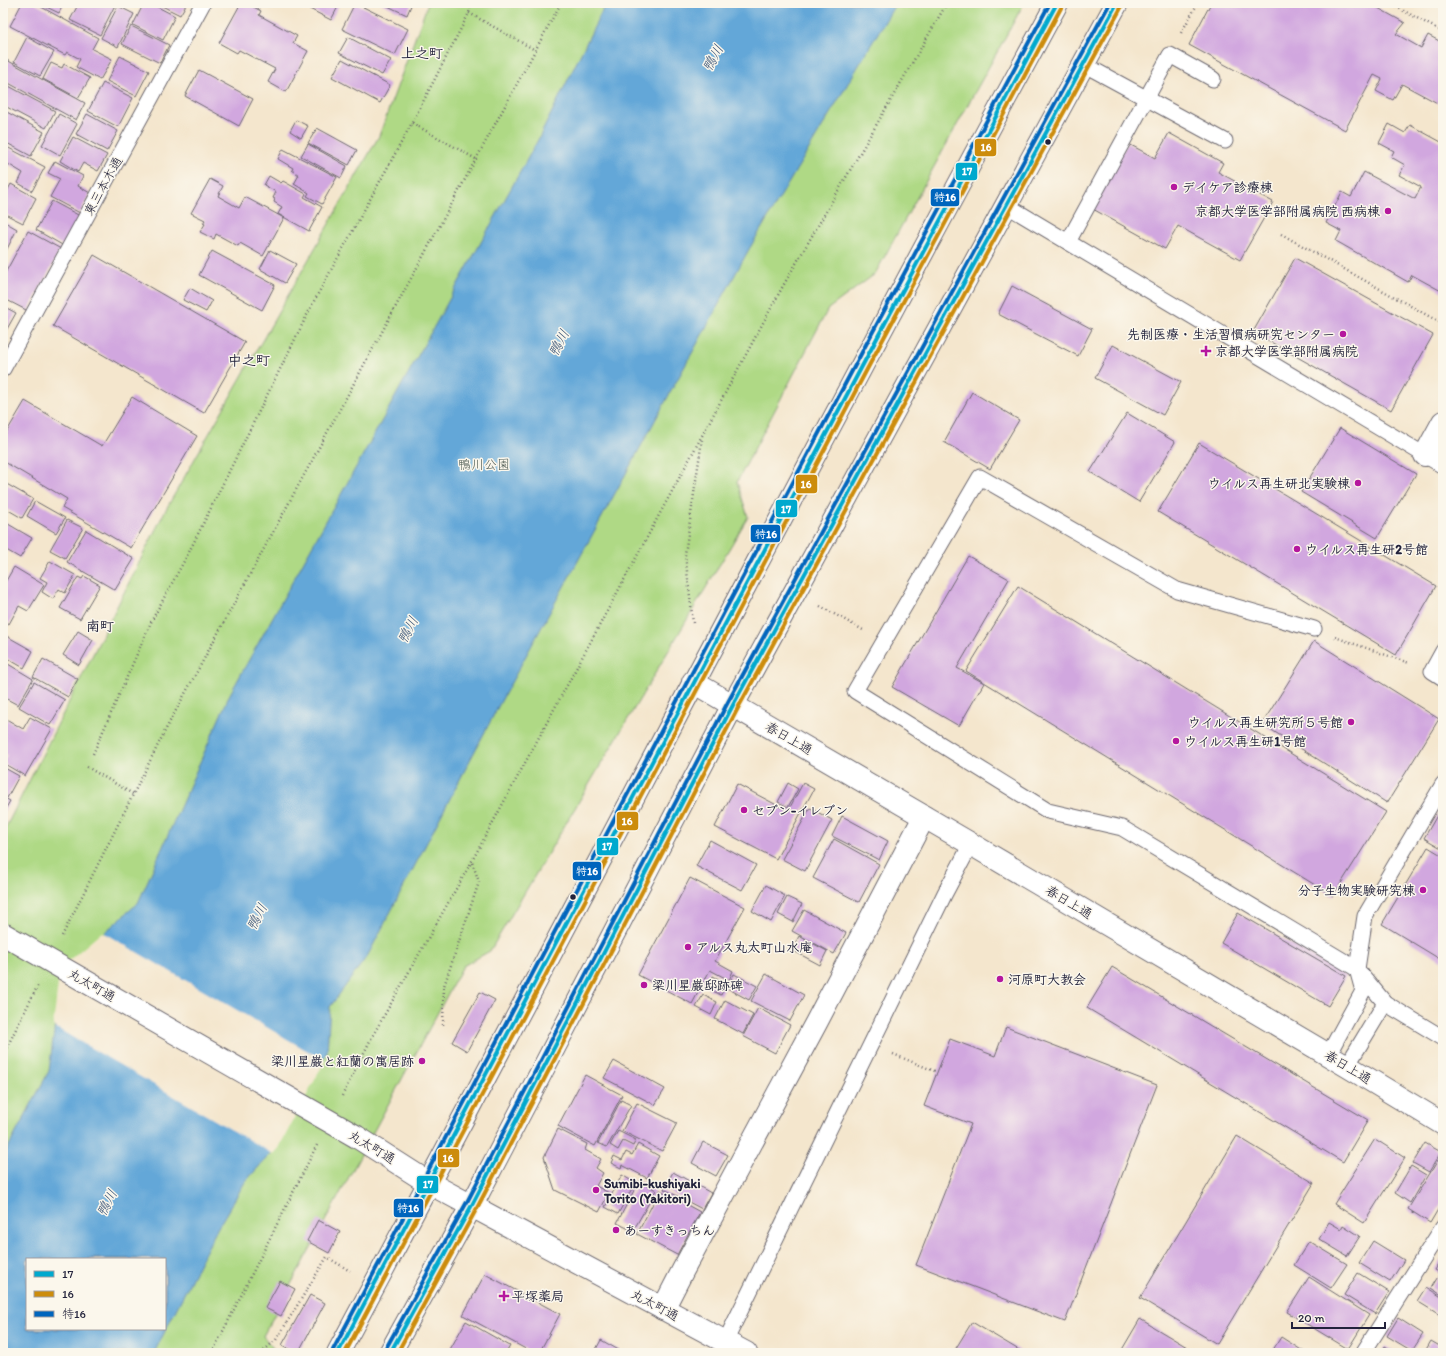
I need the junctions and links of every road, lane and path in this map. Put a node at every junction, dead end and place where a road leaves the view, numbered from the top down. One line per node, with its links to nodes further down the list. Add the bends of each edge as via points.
1 (203, 3): 23 (lane, 東三本木通)
2 (471, 3): 9 (path)
3 (561, 3): 11 (path)
4 (947, 3): 25 (path, via 783,286)
5 (1057, 3): 33 (street)
6 (1117, 3): 13 (street)
7 (1198, 3): 12 (path)
8 (1389, 3): 10 (path)
9 (469, 13): 11 (path); 16 (path)
10 (1443, 32)
11 (535, 50): 18 (path)
12 (1170, 55): 14 (lane); 15 (lane)
13 (1083, 64): 15 (lane); 19 (street)
14 (1213, 79)
15 (1146, 98): 17 (lane); 21 (lane)
16 (412, 123): 18 (path); 35 (path, via 313,302 189,552 152,620)
17 (1225, 141)
18 (476, 159): 38 (path, via 168,725)
19 (1006, 205): 21 (lane); 34 (street)
20 (1281, 234): 22 (path)
21 (1068, 242): 26 (lane)
22 (1443, 324)
23 (3, 369)
24 (1443, 422): 26 (street)
25 (702, 437): 28 (path, via 685,554); 41 (path)
26 (1434, 461)
27 (820, 606): 30 (path)
28 (693, 628)
29 (1314, 629): 30 (lane, via 1177,590 980,477); 32 (path)
30 (884, 642): 44 (lane, via 855,691 1048,811 1122,828)
31 (1443, 651): 32 (lane)
32 (1438, 674)
33 (693, 682): 34 (street, 春日上通); 55 (street)
34 (734, 705): 39 (street, 春日上通); 56 (street)
35 (93, 754)
36 (87, 767): 38 (path)
37 (1443, 784): 44 (lane, via 1365,916)
38 (133, 795): 43 (path)
39 (924, 817): 40 (street, 春日上通); 59 (street)
40 (971, 844): 50 (street, 春日上通); 60 (lane)
41 (472, 861): 47 (path, via 479,882 444,986); 52 (path)
42 (3, 934): 55 (street, 丸太町通, bridge, via 357,1137)
43 (59, 942)
44 (1357, 969): 46 (lane); 50 (lane, via 1364,991)
45 (38, 984): 49 (path)
46 (1385, 1003): 48 (lane); 51 (lane)
47 (442, 1025)
48 (1443, 1038)
49 (3, 1055)
50 (1328, 1055): 51 (street, 春日上通)
51 (1347, 1066): 53 (street, 春日上通)
52 (341, 1098)
53 (1443, 1124)
54 (319, 1140): 61 (path)
55 (429, 1183): 56 (street, 丸太町通); 63 (street)
56 (472, 1205): 59 (street, 丸太町通); 64 (street)
57 (1443, 1227): 66 (lane)
58 (350, 1271): 62 (path, via 327,1257 276,1340)
59 (663, 1309): 60 (street, 丸太町通)
60 (725, 1342): 65 (street, 丸太町通)
61 (212, 1353)
62 (261, 1353)
63 (338, 1353)
64 (390, 1353)
65 (746, 1353)
66 (1363, 1353)

